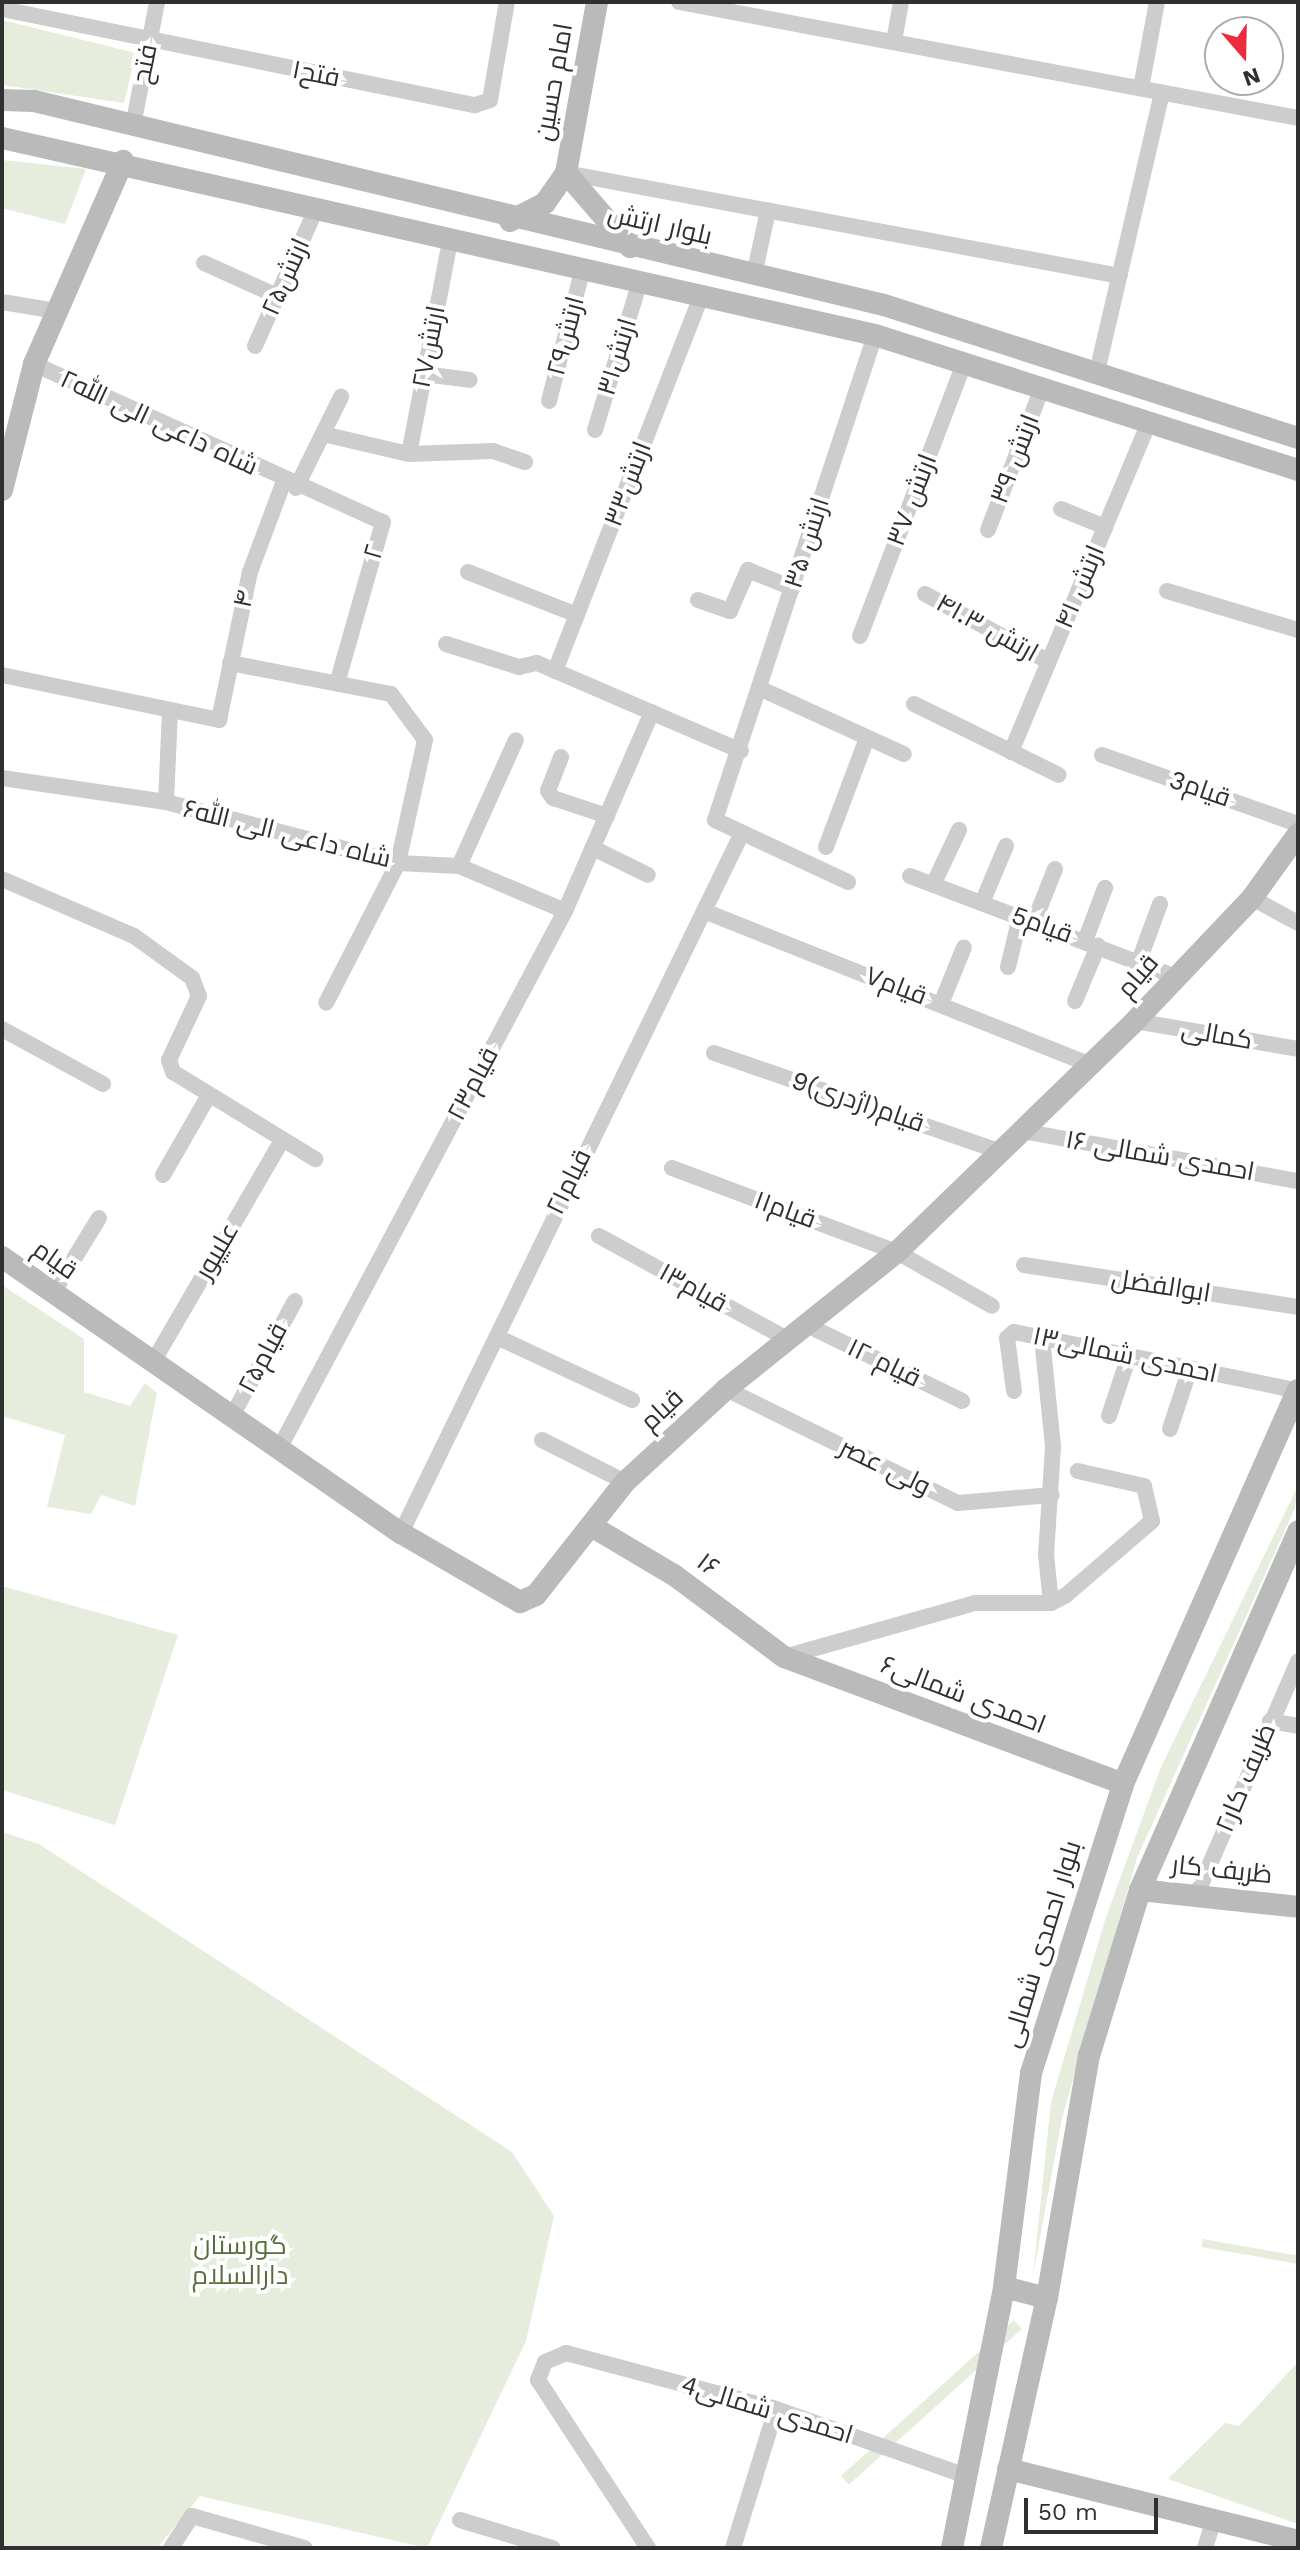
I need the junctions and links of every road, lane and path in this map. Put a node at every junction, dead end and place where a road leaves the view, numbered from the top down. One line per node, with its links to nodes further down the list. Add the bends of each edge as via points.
1 (157, 2): 8 (street, فتح)
2 (507, 2): 8 (street, ۱فتح, via 490,100 482,103)
3 (597, 2): 17 (main road, امام حسین)
4 (679, 2): 9 (street)
5 (901, 2): 9 (street)
6 (1157, 2): 10 (street)
7 (2, 9): 8 (street, ۱فتح)
8 (149, 42): 14 (street, فتح)
9 (894, 42): 10 (street)
10 (1141, 88): 11 (street)
11 (1162, 92): 13 (street); 26 (street)
12 (2, 100): 14 (main road, بلوار ارتش)
13 (1298, 118)
14 (133, 126): 20 (main road, بلوار ارتش)
15 (2, 138): 16 (main road)
16 (123, 161): 18 (main road); 31 (main road)
17 (566, 173): 19 (street); 20 (main road, via 545,203); 22 (main road)
18 (317, 207): 21 (main road); 28 (street, ارتش۲۵)
19 (768, 211): 25 (street); 26 (street)
20 (510, 221): 22 (main road, بلوار ارتش)
21 (450, 241): 24 (main road); 37 (street, ارتش۲۷)
22 (630, 247): 25 (main road, بلوار ارتش)
23 (204, 263): 28 (street)
24 (582, 272): 27 (main road); 41 (street, ارتش۲۹)
25 (754, 275): 36 (main road, بلوار ارتش, via 884,305)
26 (1120, 276): 36 (street)
27 (639, 284): 29 (main road); 43 (street, ارتش۳۱)
28 (277, 296): 33 (street, ارتش۲۵)
29 (701, 297): 32 (main road); 59 (street, ارتش۳۳)
30 (2, 302): 31 (street)
31 (57, 311): 35 (main road)
32 (875, 335): 34 (main road); 55 (street, ارتش ۳۵)
33 (255, 346)
34 (964, 363): 39 (main road); 61 (street, ارتش ۳۷)
35 (34, 364): 49 (main road); 50 (street, شاه داعی الی الله۲)
36 (1097, 372): 45 (main road, بلوار ارتش)
37 (424, 374): 38 (street); 46 (street, ارتش۲۷)
38 (470, 380)
39 (1042, 388): 42 (main road); 53 (street, ارتش ۳۹)
40 (341, 397): 44 (street, ۴)
41 (549, 401)
42 (1149, 422): 48 (main road); 52 (street, ارتش ۴۱)
43 (595, 430)
44 (323, 434): 46 (street); 50 (street, ۴)
45 (1298, 438)
46 (409, 454): 47 (street, via 493,451)
47 (525, 462)
48 (1298, 470)
49 (3, 479)
50 (290, 485): 64 (street, ۴, via 250,572); 67 (street, ۲, via 383,522)
51 (1061, 509): 52 (street)
52 (1105, 527): 63 (street, ارتش ۴۱)
53 (988, 530)
54 (468, 572): 59 (street)
55 (792, 588): 58 (street, via 748,570 730,611); 68 (street, ارتش ۳۵)
56 (1167, 591): 60 (street)
57 (925, 594): 63 (street, ارتش ۴۱.۳)
58 (698, 600)
59 (577, 615): 65 (street, ارتش۳۳)
60 (1298, 630)
61 (860, 636)
62 (446, 644): 65 (street)
63 (1049, 662): 75 (street, ارتش ۴۱)
64 (230, 663): 67 (street); 70 (street, ۴, via 219,720)
65 (555, 671): 71 (street)
66 (2, 675): 70 (street)
67 (337, 684): 90 (street, via 391,694 425,740)
68 (759, 688): 72 (street); 74 (street, ارتش ۳۵)
69 (914, 704): 75 (street)
70 (170, 710): 81 (street)
71 (652, 712): 74 (street); 82 (street, قیام۲۳)
72 (867, 738): 76 (street); 88 (street)
73 (516, 740): 91 (street)
74 (741, 751): 85 (street, ارتش ۳۵, via 715,820)
75 (1011, 752): 79 (street)
76 (904, 754)
77 (1102, 755): 83 (street, قیام3)
78 (561, 757): 82 (street, via 548,791 553,798)
79 (1059, 775)
80 (2, 778): 81 (street, شاه داعی الی الله۶)
81 (166, 802): 90 (street, شاه داعی الی الله۶)
82 (607, 816): 89 (street, قیام۲۳)
83 (1298, 824)
84 (959, 830): 97 (street)
85 (742, 833): 96 (street); 103 (street, قیام۲۱)
86 (1298, 834): 99 (main road, قیام)
87 (1006, 846): 100 (street)
88 (826, 847)
89 (593, 848): 93 (street); 102 (street, قیام۲۳)
90 (398, 863): 91 (street, شاه داعی الی الله۶); 112 (street)
91 (459, 866): 102 (street, شاه داعی الی الله۶)
92 (1055, 869): 104 (street)
93 (648, 875)
94 (910, 876): 97 (street, قیام5)
95 (2, 879): 120 (street, via 134,936 197,988 169,1060 173,1072)
96 (848, 882)
97 (933, 885): 100 (street, قیام5)
98 (1105, 888): 106 (street)
99 (1252, 898): 105 (street); 110 (main road, قیام)
100 (982, 903): 104 (street, قیام5)
101 (1160, 904): 108 (street)
102 (565, 911): 154 (street, قیام۲۳)
103 (704, 911): 113 (street, قیام۷); 138 (street, قیام۲۱)
104 (1027, 920): 106 (street, قیام5); 109 (street)
105 (1298, 923)
106 (1092, 944): 108 (street, قیام5); 111 (street)
107 (964, 947): 113 (street)
108 (1139, 961): 110 (street, قیام5)
109 (1008, 967)
110 (1173, 976): 114 (main road, قیام)
111 (1075, 1001)
112 (326, 1003)
113 (941, 1004): 118 (street, قیام۷)
114 (1135, 1021): 116 (street, کمالی); 118 (main road, قیام)
115 (2, 1029): 119 (street)
116 (1298, 1049)
117 (714, 1053): 123 (street, قیام(اژدری)9)
118 (1088, 1064): 121 (main road, قیام)
119 (103, 1084)
120 (209, 1095): 122 (street); 126 (street)
121 (1022, 1131): 123 (main road, قیام); 127 (street, احمدی شمالی ۱۶)
122 (282, 1140): 124 (street); 142 (street, علیپور)
123 (1002, 1152): 130 (main road, قیام)
124 (315, 1159)
125 (672, 1168): 130 (street, قیام۱۱)
126 (163, 1175)
127 (1298, 1181)
128 (99, 1218): 133 (street)
129 (599, 1236): 140 (street, قیام۱۳)
130 (897, 1252): 135 (street, قیام۱۱); 137 (main road, قیام)
131 (2, 1257): 133 (main road, قیام)
132 (1024, 1265): 136 (street, ابوالفضل)
133 (53, 1293): 142 (main road, قیام)
134 (295, 1301): 149 (street, قیام۲۵)
135 (992, 1306)
136 (1298, 1307)
137 (805, 1324): 140 (main road, قیام); 148 (street, قیام ۱۲)
138 (497, 1337): 147 (street); 160 (street, قیام۲۱)
139 (1042, 1338): 141 (street, احمدی شمالی۱۳); 145 (street, احمدی شمالی۱۳, via 1014,1332 1007,1338); 157 (street)
140 (787, 1339): 144 (main road, قیام)
141 (1129, 1356): 143 (street, احمدی شمالی۱۳); 150 (street)
142 (153, 1362): 149 (main road, قیام)
143 (1190, 1368): 146 (street, احمدی شمالی۱۳); 151 (street)
144 (726, 1389): 156 (main road, قیام); 157 (street, ولی عصر, via 958,1503)
145 (1014, 1391)
146 (1298, 1391): 152 (main road, بلوار احمدی شمالی)
147 (632, 1400)
148 (962, 1401)
149 (232, 1416): 154 (main road, قیام)
150 (1109, 1416)
151 (1170, 1429)
152 (1290, 1430): 166 (main road, بلوار احمدی شمالی)
153 (542, 1440): 156 (street)
154 (279, 1449): 160 (main road, قیام)
155 (1078, 1471): 161 (street, via 1146,1488 1149,1525)
156 (625, 1482): 158 (main road, قیام)
157 (1052, 1495): 161 (street, via 1046,1554)
158 (593, 1527): 160 (main road, قیام, via 536,1595 520,1602); 162 (main road, ۱۶, via 674,1575)
159 (1298, 1531): 167 (main road)
160 (401, 1533)
161 (1051, 1603): 162 (street, via 975,1603)
162 (784, 1657): 166 (main road, احمدی شمالی۶)
163 (1298, 1661): 164 (street, ۲ظریف کار)
164 (1270, 1721): 165 (street); 168 (street, ۲ظریف کار)
165 (1298, 1726)
166 (1123, 1784): 170 (main road, بلوار احمدی شمالی, via 1031,2073)
167 (1140, 1890): 168 (main road, ظریف کار); 171 (main road, via 1089,2056)
168 (1196, 1896): 169 (main road, ظریف کار)
169 (1298, 1907)
170 (1004, 2287): 171 (main road); 174 (main road, بلوار احمدی شمالی)
171 (1047, 2298): 173 (main road)
172 (776, 2409): 174 (street, 4احمدی شمالی); 181 (street, 4احمدی شمالی, via 566,2353 545,2362 538,2380); 182 (street)
173 (1008, 2469): 175 (main road); 184 (main road)
174 (966, 2476): 183 (main road, بلوار احمدی شمالی)
175 (1214, 2519): 177 (main road); 185 (street)
176 (460, 2520): 180 (street)
177 (1298, 2541)
178 (171, 2548): 179 (street, via 192,2516)
179 (305, 2548)
180 (553, 2548)
181 (648, 2548)
182 (733, 2548)
183 (952, 2548)
184 (991, 2548)
185 (1205, 2548)

